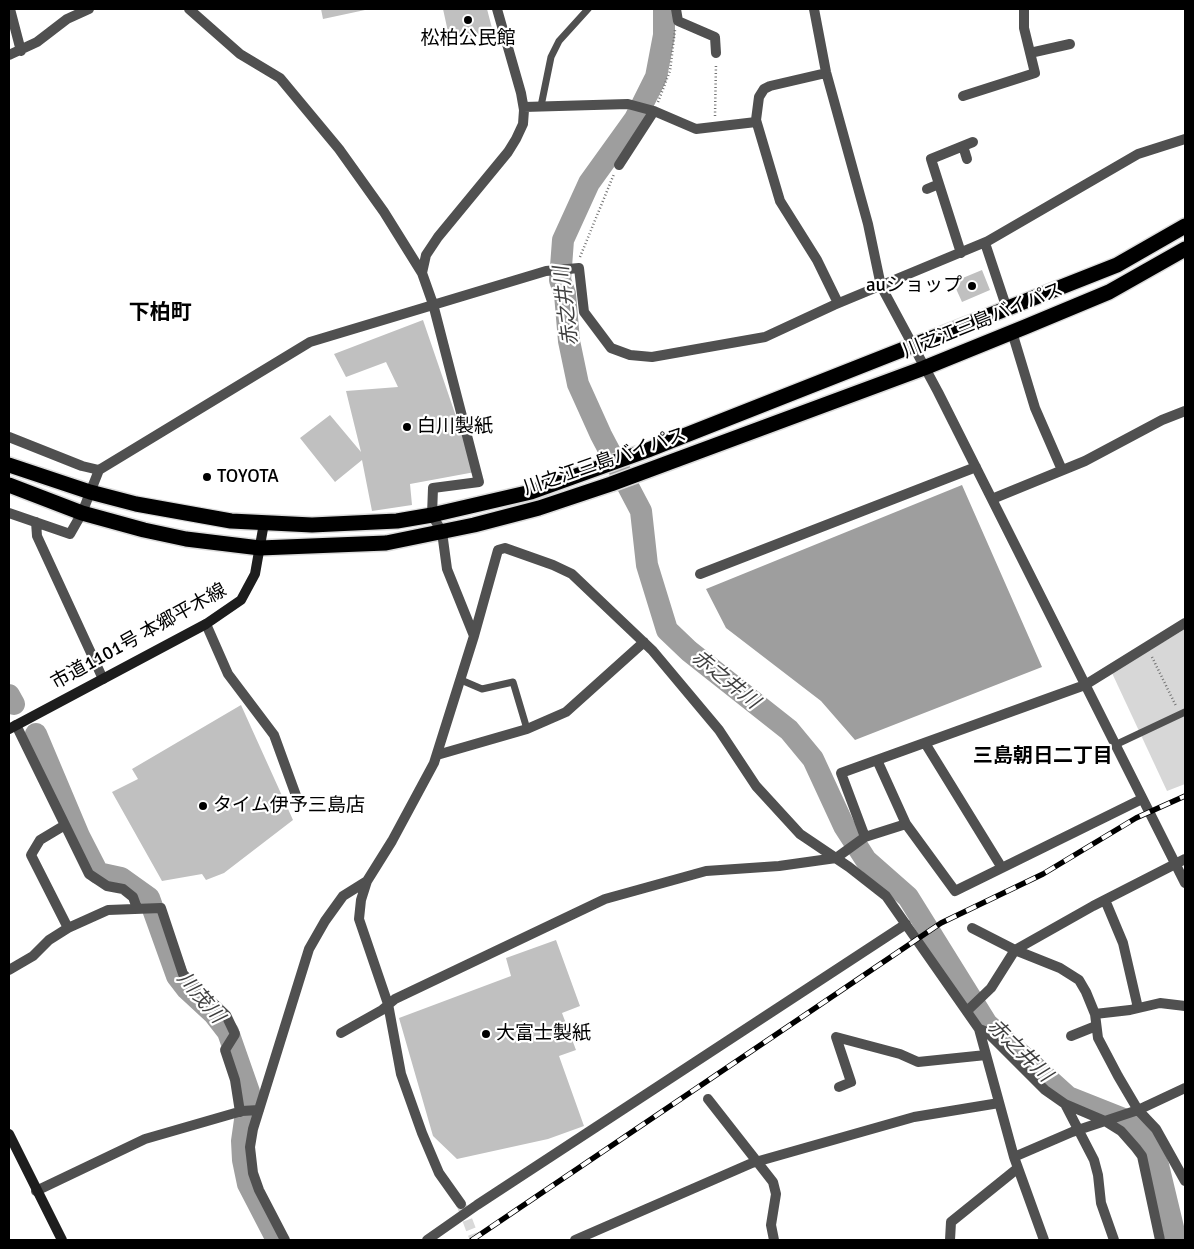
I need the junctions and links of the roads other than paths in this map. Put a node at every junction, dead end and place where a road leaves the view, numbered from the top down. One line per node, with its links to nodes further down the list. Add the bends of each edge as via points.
1 (10, 9): 10 (street)
2 (89, 9): 10 (street, via 67,19)
3 (189, 9): 31 (street, via 240,54 280,78 345,157)
4 (497, 9): 17 (street)
5 (588, 9): 16 (lane, via 559,41 551,57)
6 (814, 9): 14 (street)
7 (1024, 9): 12 (street, via 1024,28)
8 (676, 14): 11 (street, via 715,37)
9 (1070, 44): 12 (street)
10 (21, 51): 13 (street)
11 (716, 53)
12 (1030, 53): 15 (street, via 1035,73)
13 (9, 55)
14 (826, 73): 19 (street, via 764,90 759,97); 32 (street, via 868,224)
15 (963, 96)
16 (541, 106): 17 (street); 18 (street, via 633,106)
17 (524, 107): 31 (street, via 516,139 442,230 426,256)
18 (654, 110): 19 (street, via 696,128); 24 (street)
19 (756, 122): 33 (street, via 780,201 817,260)
20 (1185, 139): 28 (street, via 1138,154)
21 (973, 142): 22 (street)
22 (963, 146): 23 (street); 25 (street, via 931,160)
23 (967, 159)
24 (619, 165)
25 (939, 184): 26 (street); 30 (street)
26 (927, 189)
27 (1185, 226): 35 (highway, 川之江三島バイパス, via 1117,266)
28 (985, 242): 30 (street); 35 (street)
29 (1185, 249): 36 (highway, 川之江三島バイパス, via 1109,292)
30 (961, 253): 32 (street)
31 (422, 273): 34 (street)
32 (881, 286): 33 (street); 37 (street)
33 (838, 303): 34 (street, via 765,336 652,357 630,355 611,348 584,312 575,268)
34 (433, 304): 43 (street, via 310,342); 50 (street, via 479,482 433,488)
35 (1007, 309): 37 (highway, 川之江三島バイパス)
36 (1012, 332): 38 (highway, 川之江三島バイパス); 44 (street, via 1035,408)
37 (912, 346): 38 (street); 50 (highway, 川之江三島バイパス, via 648,450 531,492)
38 (924, 368): 42 (street); 53 (highway, 川之江三島バイパス, via 611,484 539,508)
39 (1185, 411): 44 (street)
40 (9, 437): 43 (street)
41 (9, 465): 46 (highway, 川之江三島バイパス)
42 (976, 467): 47 (street); 55 (street)
43 (99, 470): 46 (street)
44 (1062, 470): 47 (street)
45 (9, 485): 49 (highway, 川之江三島バイパス)
46 (90, 492): 49 (street); 52 (highway, 川之江三島バイパス, via 179,513)
47 (992, 499): 62 (street)
48 (9, 513): 51 (street)
49 (82, 513): 51 (street, via 70,534); 54 (highway, 川之江三島バイパス, via 144,530)
50 (432, 515): 52 (highway, 川之江三島バイパス, via 348,524); 53 (street)
51 (36, 522): 60 (street, via 37,536)
52 (264, 523): 54 (street, 市道1101号 本郷平木線)
53 (442, 532): 54 (highway, 川之江三島バイパス, via 386,544); 58 (street, via 447,570)
54 (260, 548): 57 (street, 市道1101号 本郷平木線, via 256,574 240,600)
55 (700, 574)
56 (1185, 623): 62 (street)
57 (206, 624): 60 (street, 市道1101号 本郷平木線); 71 (street, via 228,674 274,735)
58 (474, 636): 59 (street, via 498,550 506,548 572,574); 61 (street)
59 (644, 642): 65 (street, via 566,712); 75 (street, via 718,730 756,786 800,834)
60 (103, 679): 64 (street, 市道1101号 本郷平木線)
61 (461, 680): 65 (lane, via 482,689 513,682); 68 (street)
62 (1085, 685): 66 (street); 67 (street)
63 (1182, 713): 67 (lane)
64 (13, 727): 73 (street)
65 (526, 729): 68 (street)
66 (925, 743): 69 (street); 78 (street)
67 (1115, 745): 70 (street)
68 (437, 755): 79 (street)
69 (877, 760): 72 (street); 74 (street, via 841,773)
70 (1142, 799): 77 (street); 78 (street)
71 (298, 801)
72 (906, 824): 74 (street); 78 (street, via 955,891)
73 (65, 825): 82 (street, via 89,874 107,886 123,889); 84 (street, via 40,840 31,855)
74 (862, 838): 75 (street)
75 (836, 858): 83 (street, via 886,896); 88 (street, via 706,871 605,899)
76 (1185, 859): 77 (street)
77 (1176, 864): 80 (street); 81 (street)
78 (1002, 868)
79 (367, 882): 88 (street, via 359,919); 103 (street, via 343,896 309,949)
80 (1185, 883)
81 (1105, 900): 86 (street); 90 (street, via 1123,943)
82 (141, 908): 84 (street, via 108,910); 105 (street, via 161,908 183,974 226,1015 235,1034 225,1050)
83 (906, 924): 91 (street); 117 (street)
84 (68, 928): 87 (street, via 33,956)
85 (972, 928): 86 (street)
86 (1015, 950): 91 (street, via 991,988); 92 (street, via 1060,968 1079,980)
87 (9, 970)
88 (388, 1004): 95 (street); 114 (street, via 401,1074 422,1134 439,1174)
89 (1185, 1006): 90 (street, via 1160,1003)
90 (1138, 1008): 92 (street)
91 (969, 1009): 94 (street)
92 (1094, 1014): 93 (street)
93 (1096, 1026): 96 (street); 104 (street, via 1098,1038)
94 (979, 1029): 97 (street); 102 (street, via 987,1032 1045,1090)
95 (341, 1033)
96 (1071, 1036)
97 (986, 1055): 98 (street, via 918,1062 836,1037 850,1082); 101 (street)
98 (839, 1087)
99 (1185, 1088): 104 (street)
100 (708, 1099): 110 (street)
101 (1000, 1104): 109 (street); 110 (street, via 914,1117)
102 (1065, 1104): 106 (street); 107 (street)
103 (259, 1110): 105 (street); 116 (street, via 250,1147 253,1172)
104 (1138, 1110): 106 (street); 112 (street, via 1156,1129)
105 (241, 1112): 113 (street, via 144,1139)
106 (1107, 1120): 107 (street); 123 (street, via 1142,1156)
107 (1078, 1130): 109 (street); 122 (street, via 1094,1160 1101,1203)
108 (9, 1134): 113 (street)
109 (1014, 1157): 111 (street)
110 (759, 1162): 118 (street); 119 (street, via 773,1182 776,1194 771,1225)
111 (1018, 1168): 120 (street, via 951,1222); 121 (street)
112 (1185, 1182)
113 (36, 1191): 115 (street)
114 (460, 1204)
115 (62, 1240)
116 (285, 1240)
117 (427, 1240)
118 (575, 1240)
119 (774, 1240)
120 (950, 1240)
121 (1044, 1240)
122 (1114, 1240)
123 (1159, 1240)

